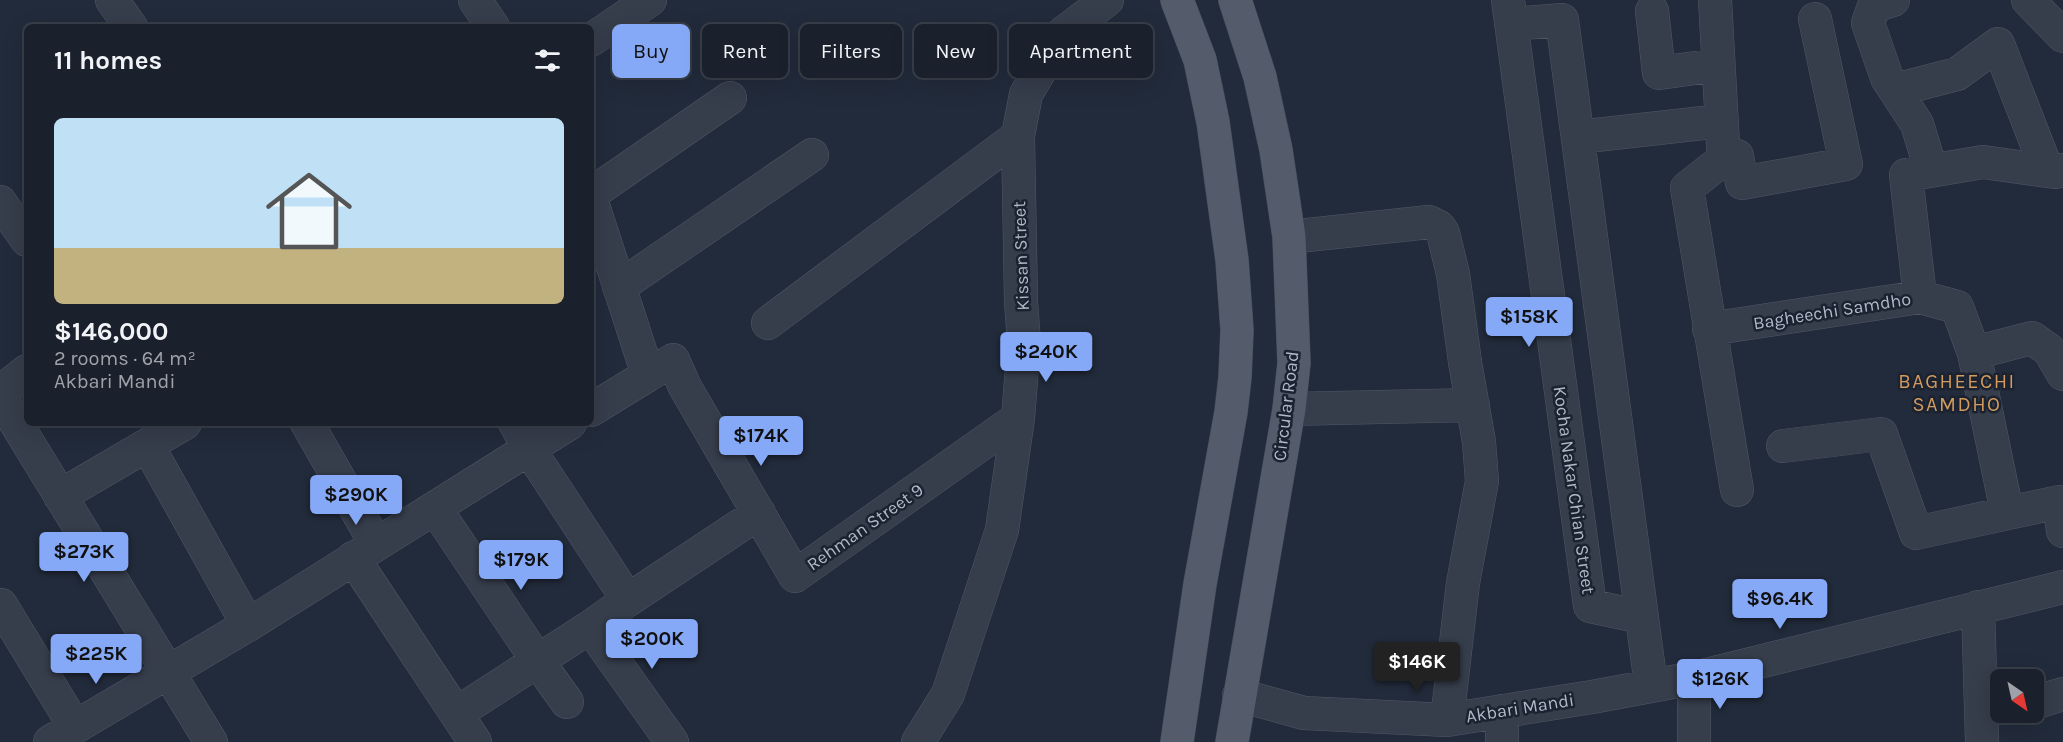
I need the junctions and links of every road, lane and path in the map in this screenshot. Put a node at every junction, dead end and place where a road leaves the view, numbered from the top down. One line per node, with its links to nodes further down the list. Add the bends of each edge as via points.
1 (112, 0): 14 (street)
2 (475, 0): 15 (street)
3 (650, 0): 17 (street)
4 (1107, 0): 22 (street, Kissan Street, via 1063,33 1026,94)
5 (1177, 0): 85 (main road, via 1200,60 1213,122 1232,260 1237,330 1231,412)
6 (1234, 0): 33 (main road, Circular Road, via 1260,78)
7 (1715, 0): 18 (street)
8 (1893, 0): 19 (street, via 1874,6 1868,23)
9 (2028, 0): 16 (street)
10 (1562, 10): 12 (street); 23 (street)
11 (1652, 11): 18 (street, via 1659,73)
12 (1510, 12): 65 (street, Kocha Nakar Chian Street, via 1590,606)
13 (1815, 19): 25 (street, via 1846,164 1742,183 1737,156)
14 (129, 24)
15 (491, 24)
16 (2063, 36)
17 (594, 38)
18 (1717, 65): 21 (street)
19 (1895, 90): 26 (street, via 1917,124); 27 (street, via 1957,74 1998,44)
20 (730, 98): 28 (street)
21 (1721, 121): 23 (street); 25 (street)
22 (1018, 136): 36 (street); 47 (street, Kissan Street, via 1024,342)
23 (1578, 137): 65 (street)
24 (812, 155): 34 (street)
25 (1724, 162): 37 (street, via 1686,188)
26 (1931, 170): 27 (street, via 1983,162); 35 (street, via 1906,175)
27 (2055, 170)
28 (594, 194)
29 (0, 202): 31 (street)
30 (594, 216): 32 (street)
31 (24, 236)
32 (597, 237): 34 (street)
33 (1289, 237): 44 (street, via 1429,222 1439,227 1453,274); 46 (main road, Circular Road, via 1294,363)
34 (619, 287): 41 (street)
35 (1920, 297): 37 (street, Bagheechi Samdho); 38 (street, Bagheechi Samdho, via 1957,307)
36 (768, 323)
37 (1709, 329): 54 (street)
38 (1974, 353): 40 (street, via 2032,338 2049,350); 57 (street, Bagheechi Samdho)
39 (24, 373): 42 (street)
40 (2063, 374)
41 (648, 375): 45 (street); 58 (street, Rehman Street 9, via 673,360)
42 (0, 392)
43 (0, 397): 55 (street)
44 (1473, 405): 46 (street); 77 (street, via 1482,481 1463,584)
45 (594, 408)
46 (1289, 409): 72 (main road, Circular Road)
47 (1018, 418): 58 (street, Rehman Street 9, via 795,576); 84 (street, Kissan Street, via 1002,530 948,694)
48 (180, 426): 52 (street)
49 (308, 426): 60 (street)
50 (559, 426): 51 (street)
51 (522, 436): 56 (street); 62 (street)
52 (148, 446): 55 (street); 66 (street)
53 (1783, 446): 57 (street, via 1881,434 1916,533)
54 (1737, 490)
55 (60, 496): 69 (street)
56 (435, 507): 60 (street); 68 (street)
57 (2007, 512): 59 (street, via 2059,502)
58 (759, 513): 62 (street)
59 (2063, 531)
60 (364, 551): 66 (street); 76 (street)
61 (2063, 588): 64 (street, Akbari Mandi)
62 (628, 600): 67 (street)
63 (1, 605): 80 (street)
64 (1978, 607): 70 (street, Akbari Mandi); 78 (street)
65 (1642, 616): 71 (street)
66 (248, 625): 69 (street)
67 (590, 627): 68 (street); 83 (street)
68 (537, 660): 75 (street); 76 (street)
69 (168, 673): 80 (street); 81 (street)
70 (1694, 678): 71 (street, Akbari Mandi); 87 (street)
71 (1651, 685): 79 (street, Akbari Mandi, via 1592,697)
72 (1239, 694): 77 (street, Akbari Mandi, via 1304,713); 86 (main road, Circular Road)
73 (2063, 694): 74 (street)
74 (2044, 700)
75 (567, 702)
76 (457, 713): 82 (street)
77 (1447, 720): 79 (street, Akbari Mandi)
78 (1988, 724)
79 (1502, 727)
80 (63, 735)
81 (211, 742)
82 (475, 742)
83 (672, 742)
84 (918, 742)
85 (1177, 742)
86 (1232, 742)
87 (1694, 742)

